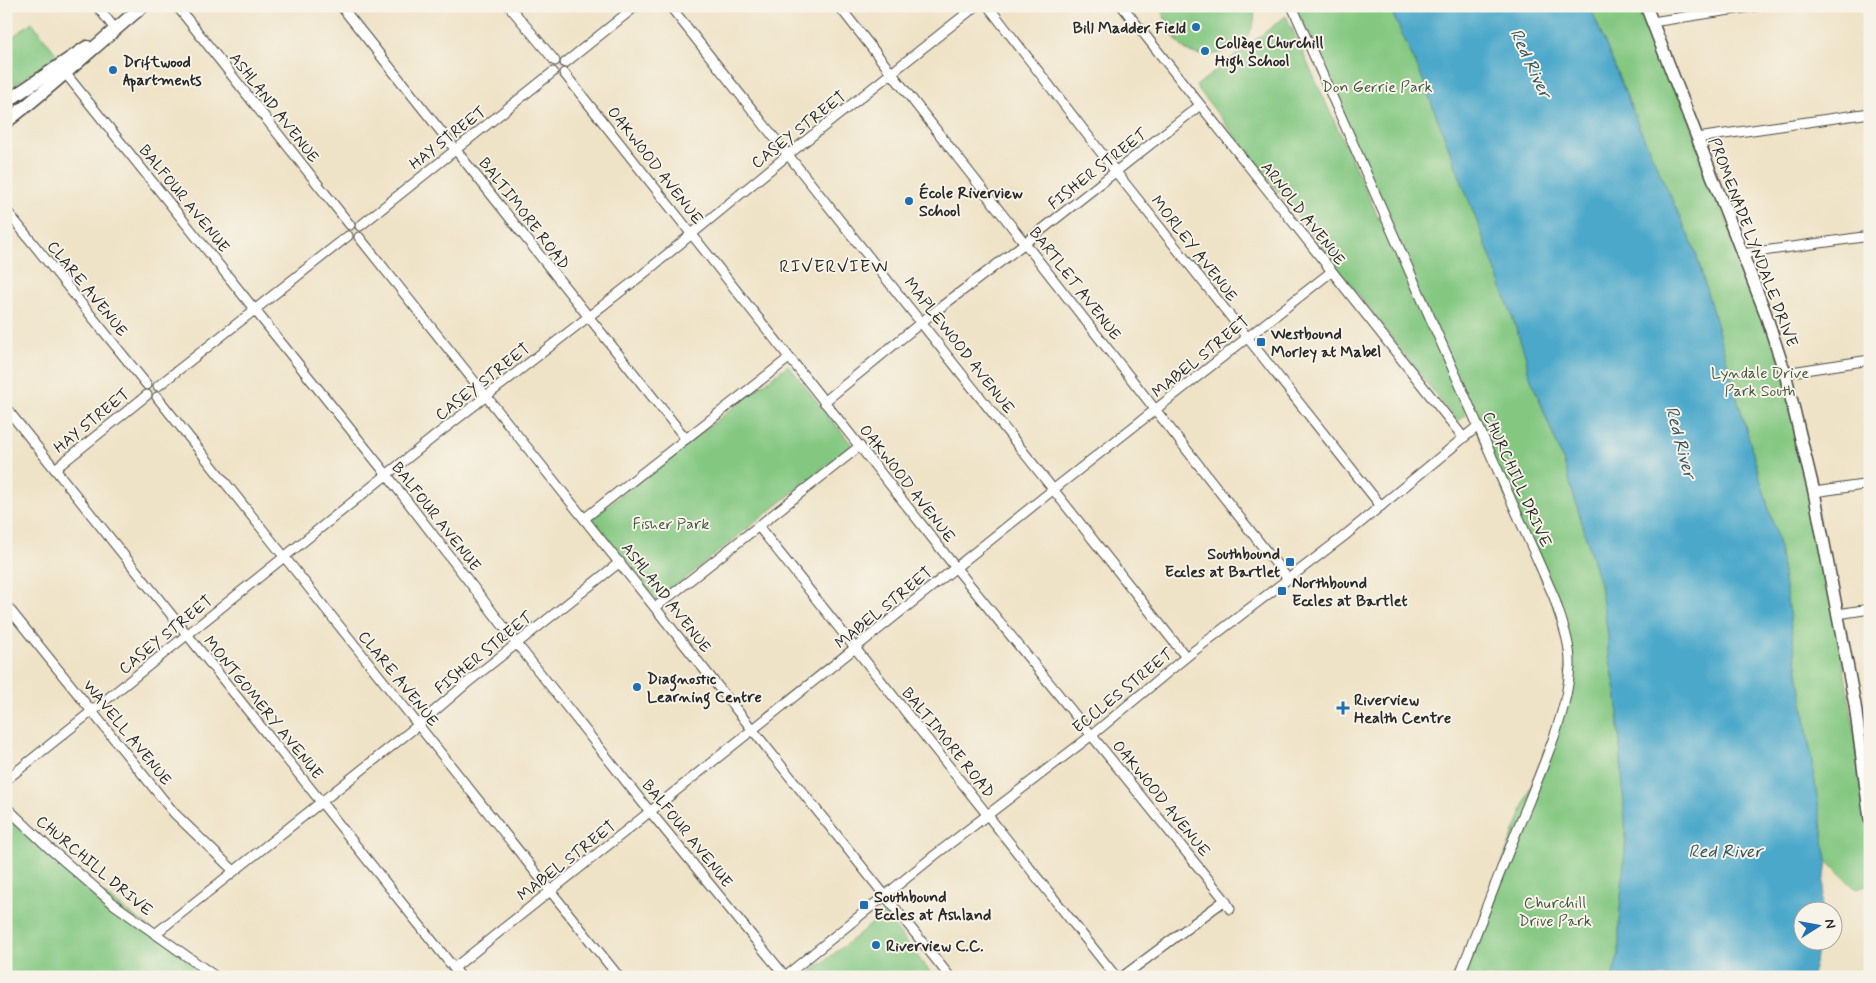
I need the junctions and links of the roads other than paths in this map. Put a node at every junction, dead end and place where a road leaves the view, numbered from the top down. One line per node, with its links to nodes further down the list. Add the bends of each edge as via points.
1 (97, 6): 16 (street)
2 (143, 6): 16 (main road)
3 (177, 6): 32 (street, ASHLAND AVENUE)
4 (341, 6): 28 (street, BALTIMORE ROAD)
5 (509, 6): 17 (street)
6 (636, 6): 18 (street)
7 (670, 6): 29 (street, MAPLEWOOD AVENUE)
8 (839, 6): 21 (street, BARTLET AVENUE)
9 (976, 6): 21 (street, CASEY STREET)
10 (988, 6): 30 (street, MORLEY AVENUE)
11 (1122, 6): 24 (street, ARNOLD AVENUE)
12 (1292, 6): 56 (street, CHURCHILL DRIVE)
13 (1646, 6): 15 (street, PROMENADE LYNDALE DRIVE)
14 (1756, 6): 15 (street)
15 (1652, 22): 27 (street, PROMENADE LYNDALE DRIVE)
16 (114, 30): 22 (main road); 23 (main road)
17 (554, 62): 18 (street); 19 (street)
18 (565, 62): 20 (street)
19 (553, 72): 20 (street); 28 (street, HAY STREET)
20 (564, 73): 34 (street, OAKWOOD AVENUE)
21 (892, 73): 29 (street, CASEY STREET); 38 (street, BARTLET AVENUE)
22 (66, 74): 26 (main road); 41 (street, BALFOUR AVENUE)
23 (6, 102)
24 (1199, 106): 30 (street, FISHER STREET); 40 (street, ARNOLD AVENUE)
25 (1870, 113): 27 (street)
26 (8, 116)
27 (1698, 138): 39 (street, PROMENADE LYNDALE DRIVE)
28 (456, 151): 33 (street, HAY STREET); 42 (street, BALTIMORE ROAD)
29 (789, 154): 34 (street, CASEY STREET); 43 (street, MAPLEWOOD AVENUE)
30 (1116, 172): 38 (street, FISHER STREET); 44 (street, MORLEY AVENUE)
31 (6, 210): 48 (street, CLARE AVENUE)
32 (350, 225): 33 (street); 35 (street)
33 (360, 226): 37 (street)
34 (692, 234): 42 (street, CASEY STREET); 45 (street, OAKWOOD AVENUE)
35 (348, 236): 37 (street); 41 (street)
36 (1870, 236): 39 (street)
37 (359, 237): 51 (street, ASHLAND AVENUE)
38 (1025, 243): 43 (street, FISHER STREET); 55 (street, BARTLET AVENUE)
39 (1742, 254): 47 (street, PROMENADE LYNDALE DRIVE)
40 (1331, 272): 44 (street, MABEL STREET); 57 (street, ARNOLD AVENUE)
41 (255, 308): 49 (street); 61 (street, BALFOUR AVENUE)
42 (588, 317): 51 (street, CASEY STREET); 58 (street, BALTIMORE ROAD)
43 (922, 322): 53 (street, FISHER STREET); 63 (street, MAPLEWOOD AVENUE)
44 (1247, 338): 55 (street, MABEL STREET); 65 (street, MORLEY AVENUE)
45 (789, 358): 53 (street, OAKWOOD AVENUE); 58 (street)
46 (1870, 360): 47 (street)
47 (1785, 373): 64 (street, PROMENADE LYNDALE DRIVE)
48 (147, 385): 49 (street); 50 (street)
49 (158, 386): 52 (street, via 160,392)
50 (147, 396): 52 (street); 60 (street, HAY STREET)
51 (487, 396): 61 (street, CASEY STREET); 66 (street, ASHLAND AVENUE)
52 (157, 397): 68 (street, CLARE AVENUE)
53 (824, 402): 59 (street, OAKWOOD AVENUE)
54 (6, 408): 60 (street, MONTGOMERY AVENUE)
55 (1156, 410): 63 (street, MABEL STREET); 71 (street, BARTLET AVENUE)
56 (1478, 426): 57 (street, ECCLES STREET); 104 (street, CHURCHILL DRIVE, via 1554,597 1566,634 1570,666 1566,696 1538,778)
57 (1464, 436): 65 (street, ECCLES STREET)
58 (686, 439): 66 (street)
59 (860, 446): 67 (street); 70 (street, OAKWOOD AVENUE)
60 (55, 469): 76 (street, MONTGOMERY AVENUE)
61 (388, 476): 68 (street, CASEY STREET); 77 (street, BALFOUR AVENUE)
62 (1870, 484): 64 (street)
63 (1054, 489): 70 (street, MABEL STREET); 79 (street, MAPLEWOOD AVENUE)
64 (1814, 492): 75 (street, PROMENADE LYNDALE DRIVE)
65 (1381, 506): 71 (street, ECCLES STREET)
66 (585, 518): 69 (street, ASHLAND AVENUE)
67 (758, 527): 73 (street); 78 (street, BALTIMORE ROAD)
68 (284, 558): 76 (street, CASEY STREET); 81 (street, CLARE AVENUE)
69 (620, 562): 73 (street, ASHLAND AVENUE); 77 (street, FISHER STREET)
70 (956, 568): 78 (street, MABEL STREET); 83 (street, OAKWOOD AVENUE)
71 (1288, 579): 79 (street, ECCLES STREET)
72 (6, 605): 80 (street, WAVELL AVENUE)
73 (656, 607): 82 (street, ASHLAND AVENUE)
74 (1870, 610): 75 (street)
75 (1838, 614): 89 (street, PROMENADE LYNDALE DRIVE, via 1855,705)
76 (188, 635): 80 (street, CASEY STREET); 85 (street, MONTGOMERY AVENUE)
77 (517, 644): 81 (street, FISHER STREET); 87 (street, BALFOUR AVENUE)
78 (855, 648): 82 (street, MABEL STREET); 88 (street, BALTIMORE ROAD)
79 (1186, 658): 83 (street, ECCLES STREET)
80 (91, 712): 84 (street, CASEY STREET); 90 (street, WAVELL AVENUE, via 174,813)
81 (417, 726): 85 (street, FISHER STREET); 91 (street, CLARE AVENUE)
82 (752, 730): 87 (street, MABEL STREET); 92 (street, ASHLAND AVENUE)
83 (1092, 735): 88 (street, ECCLES STREET); 93 (street, OAKWOOD AVENUE)
84 (6, 780)
85 (321, 802): 90 (street, FISHER STREET); 96 (street, MONTGOMERY AVENUE)
86 (6, 807): 95 (street, CHURCHILL DRIVE, via 82,877)
87 (650, 812): 91 (street, MABEL STREET); 97 (street, BALFOUR AVENUE)
88 (988, 814): 92 (street, ECCLES STREET); 102 (street, BALTIMORE ROAD)
89 (1870, 819)
90 (234, 871): 95 (street, FISHER STREET)
91 (550, 891): 96 (street, MABEL STREET); 100 (street, CLARE AVENUE)
92 (886, 896): 97 (street, ECCLES STREET); 101 (street, ASHLAND AVENUE)
93 (1225, 900): 94 (street, OAKWOOD AVENUE); 103 (street)
94 (1230, 909)
95 (155, 934): 98 (street, CHURCHILL DRIVE)
96 (454, 968): 99 (street, MONTGOMERY AVENUE)
97 (785, 976)
98 (216, 977)
99 (461, 977)
100 (618, 977)
101 (950, 977)
102 (1116, 977)
103 (1122, 977)
104 (1459, 977)

